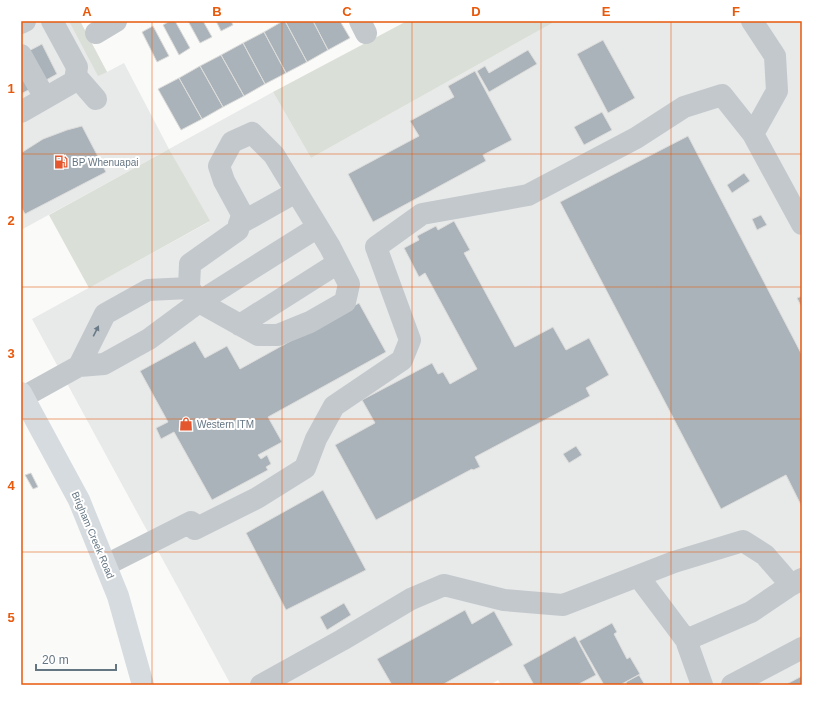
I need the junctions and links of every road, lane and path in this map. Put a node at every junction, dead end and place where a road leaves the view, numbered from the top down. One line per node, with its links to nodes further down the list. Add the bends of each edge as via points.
1 (25, 21): 5 (street)
2 (52, 21): 8 (street, via 77,67)
3 (116, 21): 6 (street)
4 (752, 21): 12 (street, via 775,56 777,91)
5 (21, 23)
6 (96, 33)
7 (21, 55): 9 (street)
8 (76, 76): 9 (street, via 75,81); 10 (street)
9 (45, 98): 11 (street)
10 (96, 99)
11 (22, 108)
12 (753, 134): 14 (street); 22 (street, via 722,95 684,107 636,138 528,195 422,214 376,247 410,340 402,360 334,406 316,439 305,468 257,498)
13 (296, 192): 15 (street); 15 (street, via 274,155 252,133 232,142 219,166 242,214); 16 (street)
14 (799, 212)
15 (239, 224): 18 (street, via 238,230 190,264)
16 (318, 227): 17 (street); 18 (street)
17 (338, 263): 19 (street); 19 (street, via 349,284 345,302 310,322 278,335 258,335)
18 (194, 295): 19 (street); 20 (street, via 149,339 107,371); 20 (street, one-way to 18, via 105,314 148,290)
19 (240, 325)
20 (78, 366): 21 (street)
21 (22, 395): 22 (main road, Brigham Creek Road, via 79,500)
22 (106, 566): 27 (main road, Brigham Creek Road, via 118,596)
23 (638, 576): 24 (street, via 743,541 765,555); 25 (street); 28 (street, via 563,605 504,600 444,585 411,599)
24 (796, 582): 25 (street, via 752,612)
25 (686, 640): 29 (street)
26 (802, 648): 30 (street)
27 (143, 685)
28 (261, 685)
29 (702, 685)
30 (732, 685)

